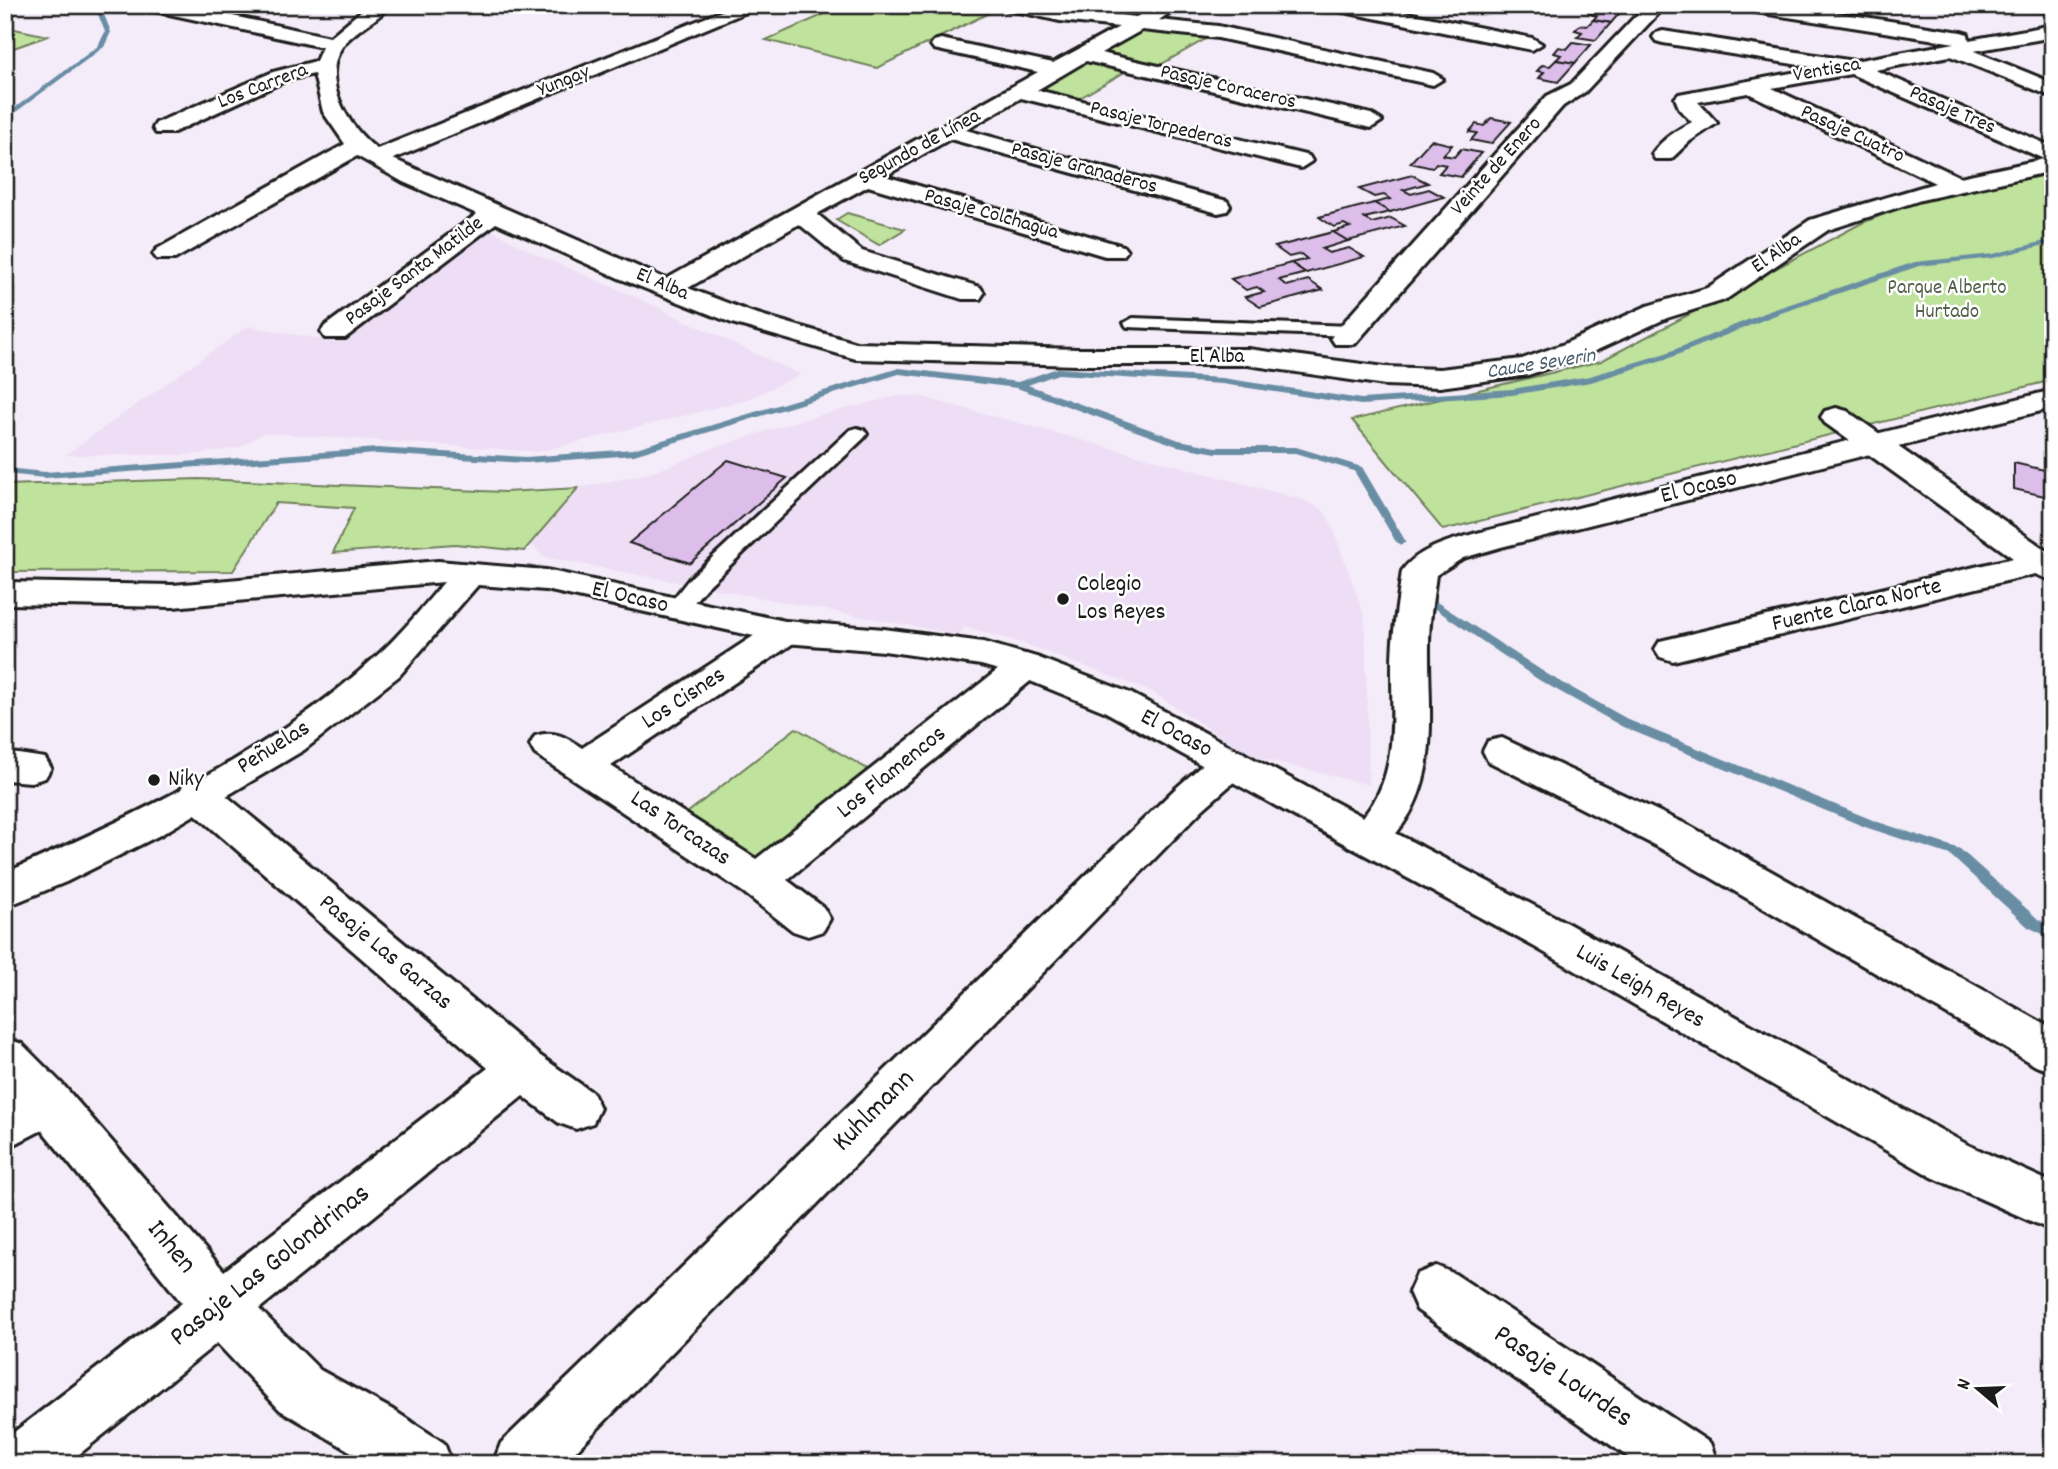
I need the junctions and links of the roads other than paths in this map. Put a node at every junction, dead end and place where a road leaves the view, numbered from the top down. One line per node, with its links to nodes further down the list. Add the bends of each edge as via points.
1 (155, 5): 16 (street)
2 (381, 5): 16 (street, Los Carrera)
3 (716, 5): 11 (street)
4 (1013, 5): 12 (street)
5 (1172, 5): 12 (street, Segundo de Línea)
6 (1339, 5): 17 (street)
7 (1657, 5): 47 (street, Veinte de Enero, via 1578,88 1555,101)
8 (1749, 5): 15 (street)
9 (2042, 5): 10 (street)
10 (2053, 7)
11 (747, 8): 31 (street, Yungay)
12 (1139, 24): 20 (street, Segundo de Línea); 24 (street, via 1218,32)
13 (2050, 33): 15 (street, Ventisca)
14 (1663, 37): 22 (street)
15 (1991, 42): 19 (street, Ventisca)
16 (334, 44): 21 (street, Los Carrera)
17 (1532, 44)
18 (940, 45): 23 (street)
19 (1954, 50): 22 (street, Ventisca); 26 (street)
20 (1085, 55): 23 (street, Segundo de Línea); 28 (street, Pasaje Coraceros)
21 (324, 65): 29 (street, Los Carrera, via 280,76); 31 (street, via 322,83 330,101)
22 (1852, 67): 25 (street, Ventisca); 33 (street, Pasaje Tres)
23 (1056, 70): 27 (street, Segundo de Línea)
24 (1433, 79)
25 (1748, 85): 32 (street, Ventisca, via 1686,98 1706,123); 37 (street, Pasaje Cuatro)
26 (2053, 91)
27 (1021, 92): 30 (street, Segundo de Línea); 34 (street, Pasaje Torpederas)
28 (1371, 121)
29 (164, 128)
30 (949, 132): 36 (street, Segundo de Línea); 38 (street, Pasaje Granaderos)
31 (366, 152): 39 (street, El Alba, via 411,177); 42 (street, Yungay)
32 (1663, 154)
33 (2053, 155)
34 (1301, 161)
35 (2053, 164): 37 (street, El Alba)
36 (867, 178): 40 (street, Segundo de Línea); 41 (street, Pasaje Colchagua)
37 (1956, 184): 43 (street, El Alba, via 1819,225 1716,294 1657,312 1574,350 1528,366 1440,378 1385,376 1248,357 856,351 765,325)
38 (1218, 206)
39 (495, 212): 43 (street, El Alba); 46 (street, Pasaje Santa Matilde)
40 (802, 214): 43 (street, Segundo de Línea); 44 (street, via 853,256)
41 (1114, 251)
42 (166, 254)
43 (668, 288)
44 (971, 293)
45 (1133, 323): 47 (lane)
46 (335, 332)
47 (1348, 334)
48 (2053, 399): 51 (street, El Ocaso)
49 (1836, 417): 51 (street, Fuente Clara Norte)
50 (857, 434): 55 (lane, via 696,584)
51 (1872, 444): 52 (street, Fuente Clara Norte); 64 (street, El Ocaso, via 1489,540 1451,551 1419,571 1412,641 1410,761 1397,804)
52 (2047, 567): 57 (street, Fuente Clara Norte)
53 (468, 574): 54 (street, El Ocaso, via 395,574 173,596); 55 (street, El Ocaso, via 546,580); 63 (street, Peñuelas, via 422,632 373,680 270,752)
54 (5, 593)
55 (677, 608): 56 (street, El Ocaso)
56 (785, 632): 58 (street, El Ocaso, via 921,645); 62 (street, Los Cisnes)
57 (1673, 649)
58 (1026, 666): 61 (street, El Ocaso, via 1117,702); 65 (street, Los Flamencos)
59 (549, 745): 62 (street, Las Torcazas)
60 (1502, 751): 68 (street, via 1675,836)
61 (1230, 763): 64 (street, Luis Leigh Reyes); 78 (street, Kuhlmann)
62 (584, 765): 65 (street, Las Torcazas)
63 (198, 794): 66 (street, Peñuelas); 70 (street, Pasaje Las Garzas)
64 (1369, 838): 73 (street, Luis Leigh Reyes, via 1549,934 1950,1161)
65 (758, 881): 67 (street, Las Torcazas)
66 (5, 891)
67 (808, 919)
68 (2053, 1052)
69 (5, 1058): 72 (street, Inhen)
70 (522, 1069): 71 (street, Pasaje Las Garzas); 75 (street, Pasaje Las Golondrinas)
71 (576, 1108)
72 (26, 1114): 75 (street, Inhen)
73 (2053, 1208)
74 (1436, 1292): 79 (street, Pasaje Lourdes)
75 (220, 1307): 76 (street, Pasaje Las Golondrinas); 77 (street, Inhen, via 300,1390)
76 (20, 1464)
77 (423, 1464)
78 (522, 1464)
79 (1689, 1464)

